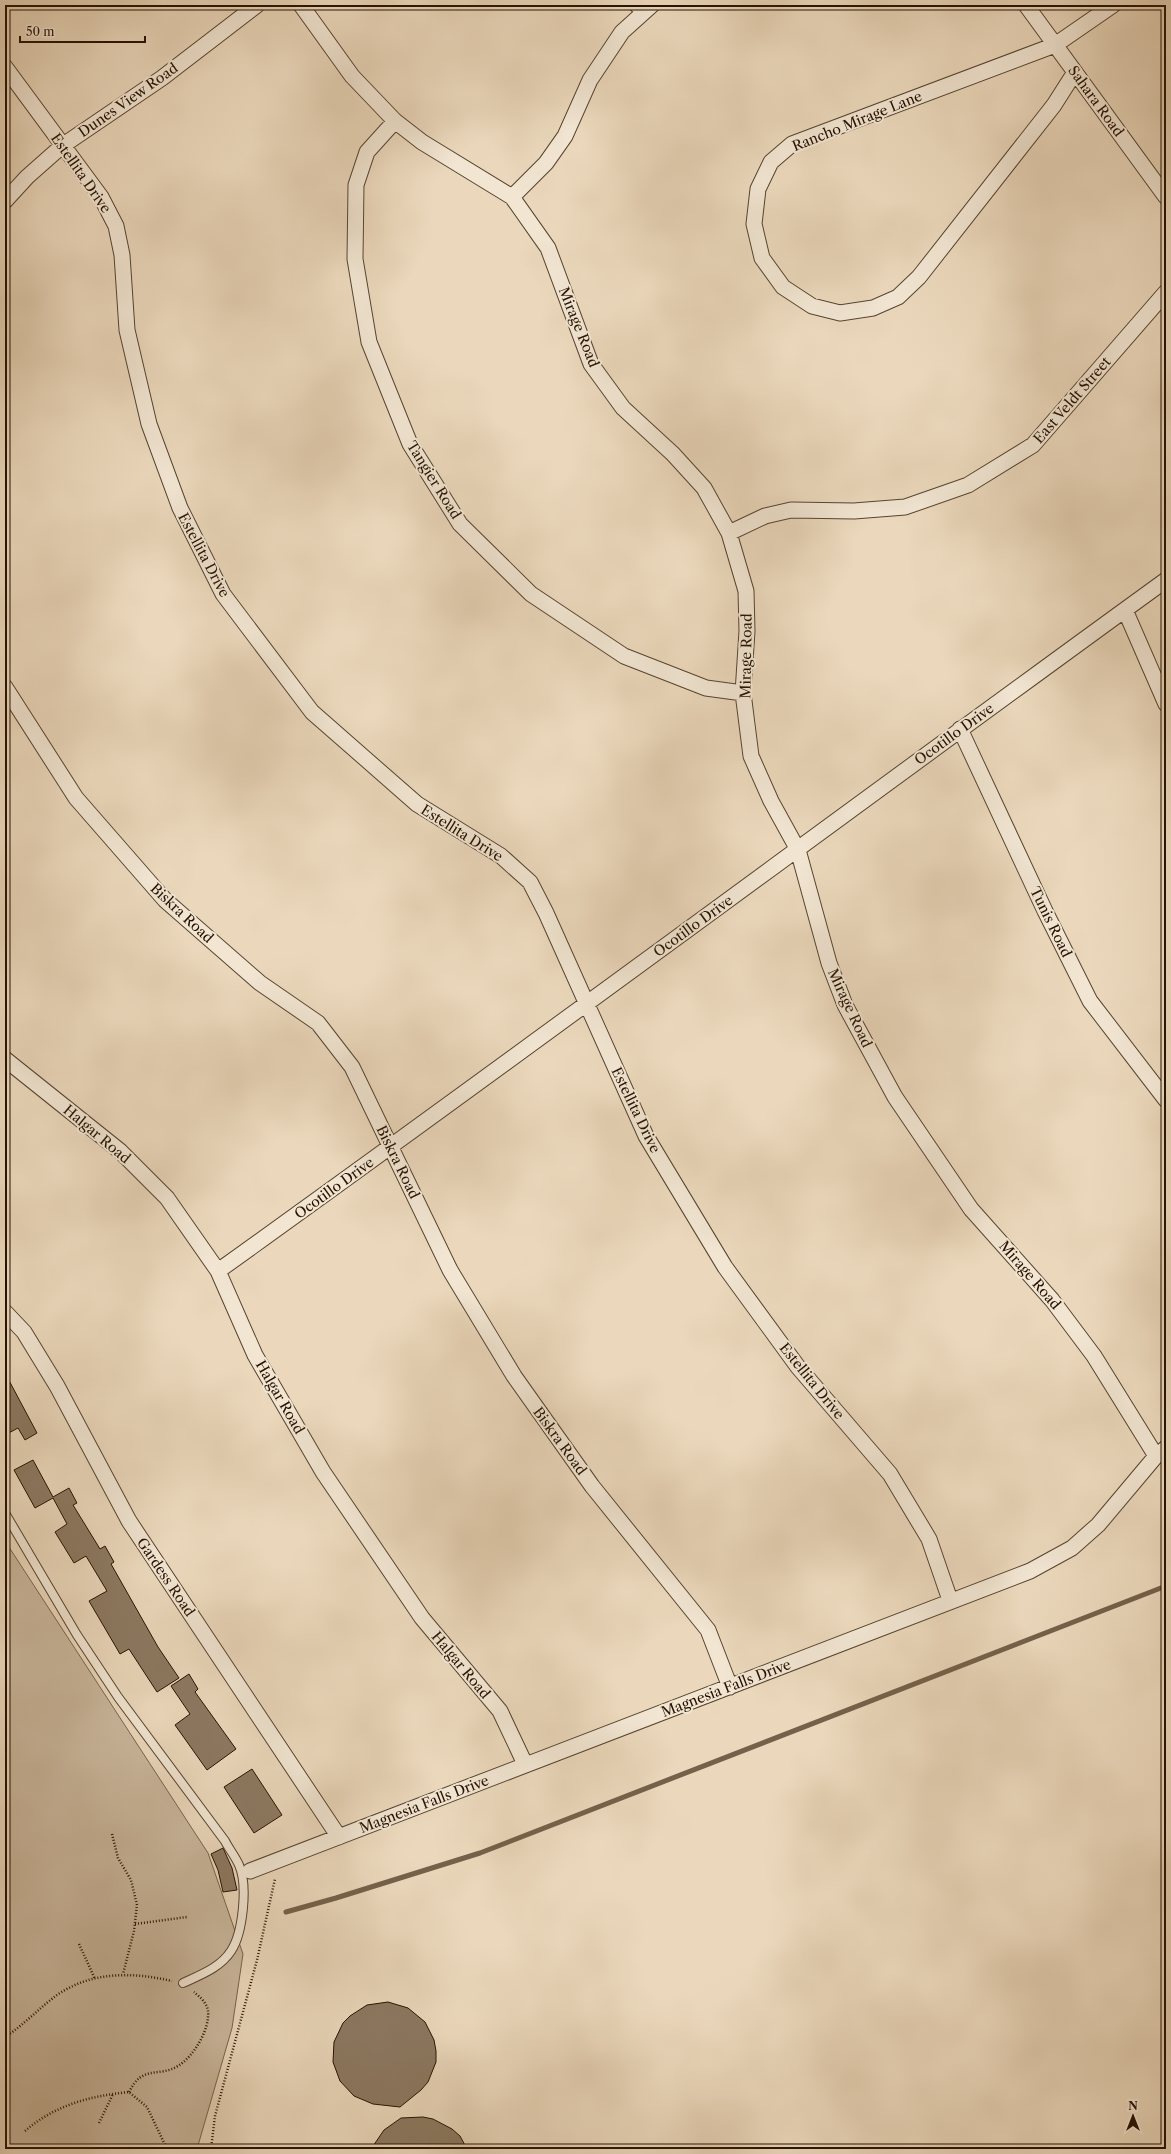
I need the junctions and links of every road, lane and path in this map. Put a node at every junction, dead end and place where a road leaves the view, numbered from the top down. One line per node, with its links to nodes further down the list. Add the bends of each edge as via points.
1 (257, 5): 10 (street, Dunes View Road, via 162,78)
2 (301, 5): 9 (street, Mirage Road, via 352,76)
3 (1026, 5): 6 (street, Sahara Road)
4 (1113, 5): 6 (street, Rancho Mirage Lane)
5 (642, 8): 11 (street, via 622,32 590,80 565,136 546,163)
6 (1055, 45): 8 (street, Sahara Road); 8 (street, Rancho Mirage Lane, via 792,144 771,162 758,189 754,224 762,258 783,287 812,306 840,313 873,308 898,297 919,277 1001,173 1054,105)
7 (5, 67): 10 (street, Estellita Drive)
8 (1075, 72): 12 (street, Sahara Road)
9 (394, 121): 11 (street, Mirage Road, via 422,142); 19 (street, Tangier Road, via 367,152 356,185 355,259 370,342 410,444 460,524 531,594 624,656 706,688)
10 (62, 146): 13 (street, Dunes View Road); 23 (street, Estellita Drive, via 102,197 116,226 122,255 127,330 149,424 180,508 223,594 312,712 417,804 501,856 530,882)
11 (512, 197): 15 (street, Mirage Road, via 548,248 591,364 623,408 673,454 704,488)
12 (1166, 197)
13 (5, 201)
14 (1166, 292): 15 (street, East Veldt Street, via 1033,445 968,485 905,507 854,511 791,510 765,516)
15 (729, 533): 19 (street, Mirage Road, via 746,591 747,631)
16 (1166, 580): 17 (street, Ocotillo Drive)
17 (1125, 610): 20 (street); 21 (street, Ocotillo Drive)
18 (5, 687): 26 (street, Biskra Road, via 76,798 164,900 260,983 318,1023 352,1067)
19 (743, 693): 22 (street, Mirage Road, via 751,756 771,801)
20 (1166, 704)
21 (960, 729): 22 (street, Ocotillo Drive); 25 (street, Tunis Road, via 1090,1001)
22 (798, 850): 23 (street, Ocotillo Drive); 29 (street, Mirage Road, via 829,963 845,1006 895,1097 971,1209 1052,1300)
23 (586, 1004): 26 (street, Ocotillo Drive); 31 (street, Estellita Drive, via 646,1136 725,1267 798,1367 890,1474 929,1538)
24 (5, 1059): 27 (street, Halgar Road, via 120,1151 167,1198)
25 (1166, 1100)
26 (390, 1147): 27 (street, Ocotillo Drive); 32 (street, Biskra Road, via 450,1270 514,1376 592,1486 708,1630)
27 (218, 1271): 33 (street, Halgar Road, via 255,1354 323,1472 422,1618 500,1711)
28 (5, 1312): 35 (street, Gardess Road, via 24,1332 57,1386 129,1521)
29 (1161, 1452): 31 (street, Magnesia Falls Drive, via 1098,1525 1072,1548 1030,1571)
30 (5, 1513): 43 (lane, via 77,1635 118,1697 225,1841 240,1866 244,1892 240,1927 231,1951 212,1970)
31 (950, 1600): 32 (street, Magnesia Falls Drive)
32 (730, 1687): 33 (street, Magnesia Falls Drive)
33 (525, 1764): 35 (street, Magnesia Falls Drive)
34 (112, 1834): 39 (path, via 118,1858 134,1890 137,1904)
35 (339, 1837): 36 (street, Magnesia Falls Drive)
36 (278, 1860): 37 (street, Magnesia Falls Drive); 50 (path, via 258,1960 215,2116)
37 (250, 1871)
38 (187, 1917): 39 (path)
39 (135, 1924): 41 (path)
40 (79, 1944): 42 (path)
41 (123, 1974): 42 (path, via 105,1975); 43 (path)
42 (94, 1979): 44 (path, via 58,1994)
43 (183, 1983): 45 (path, via 200,1998 208,2011 198,2044 187,2059 172,2069 142,2076)
44 (5, 2037)
45 (129, 2092): 46 (path); 49 (path, via 147,2107)
46 (113, 2094): 47 (path); 48 (path, via 78,2100 38,2120)
47 (99, 2123)
48 (25, 2131)
49 (167, 2149)
50 (211, 2149)

